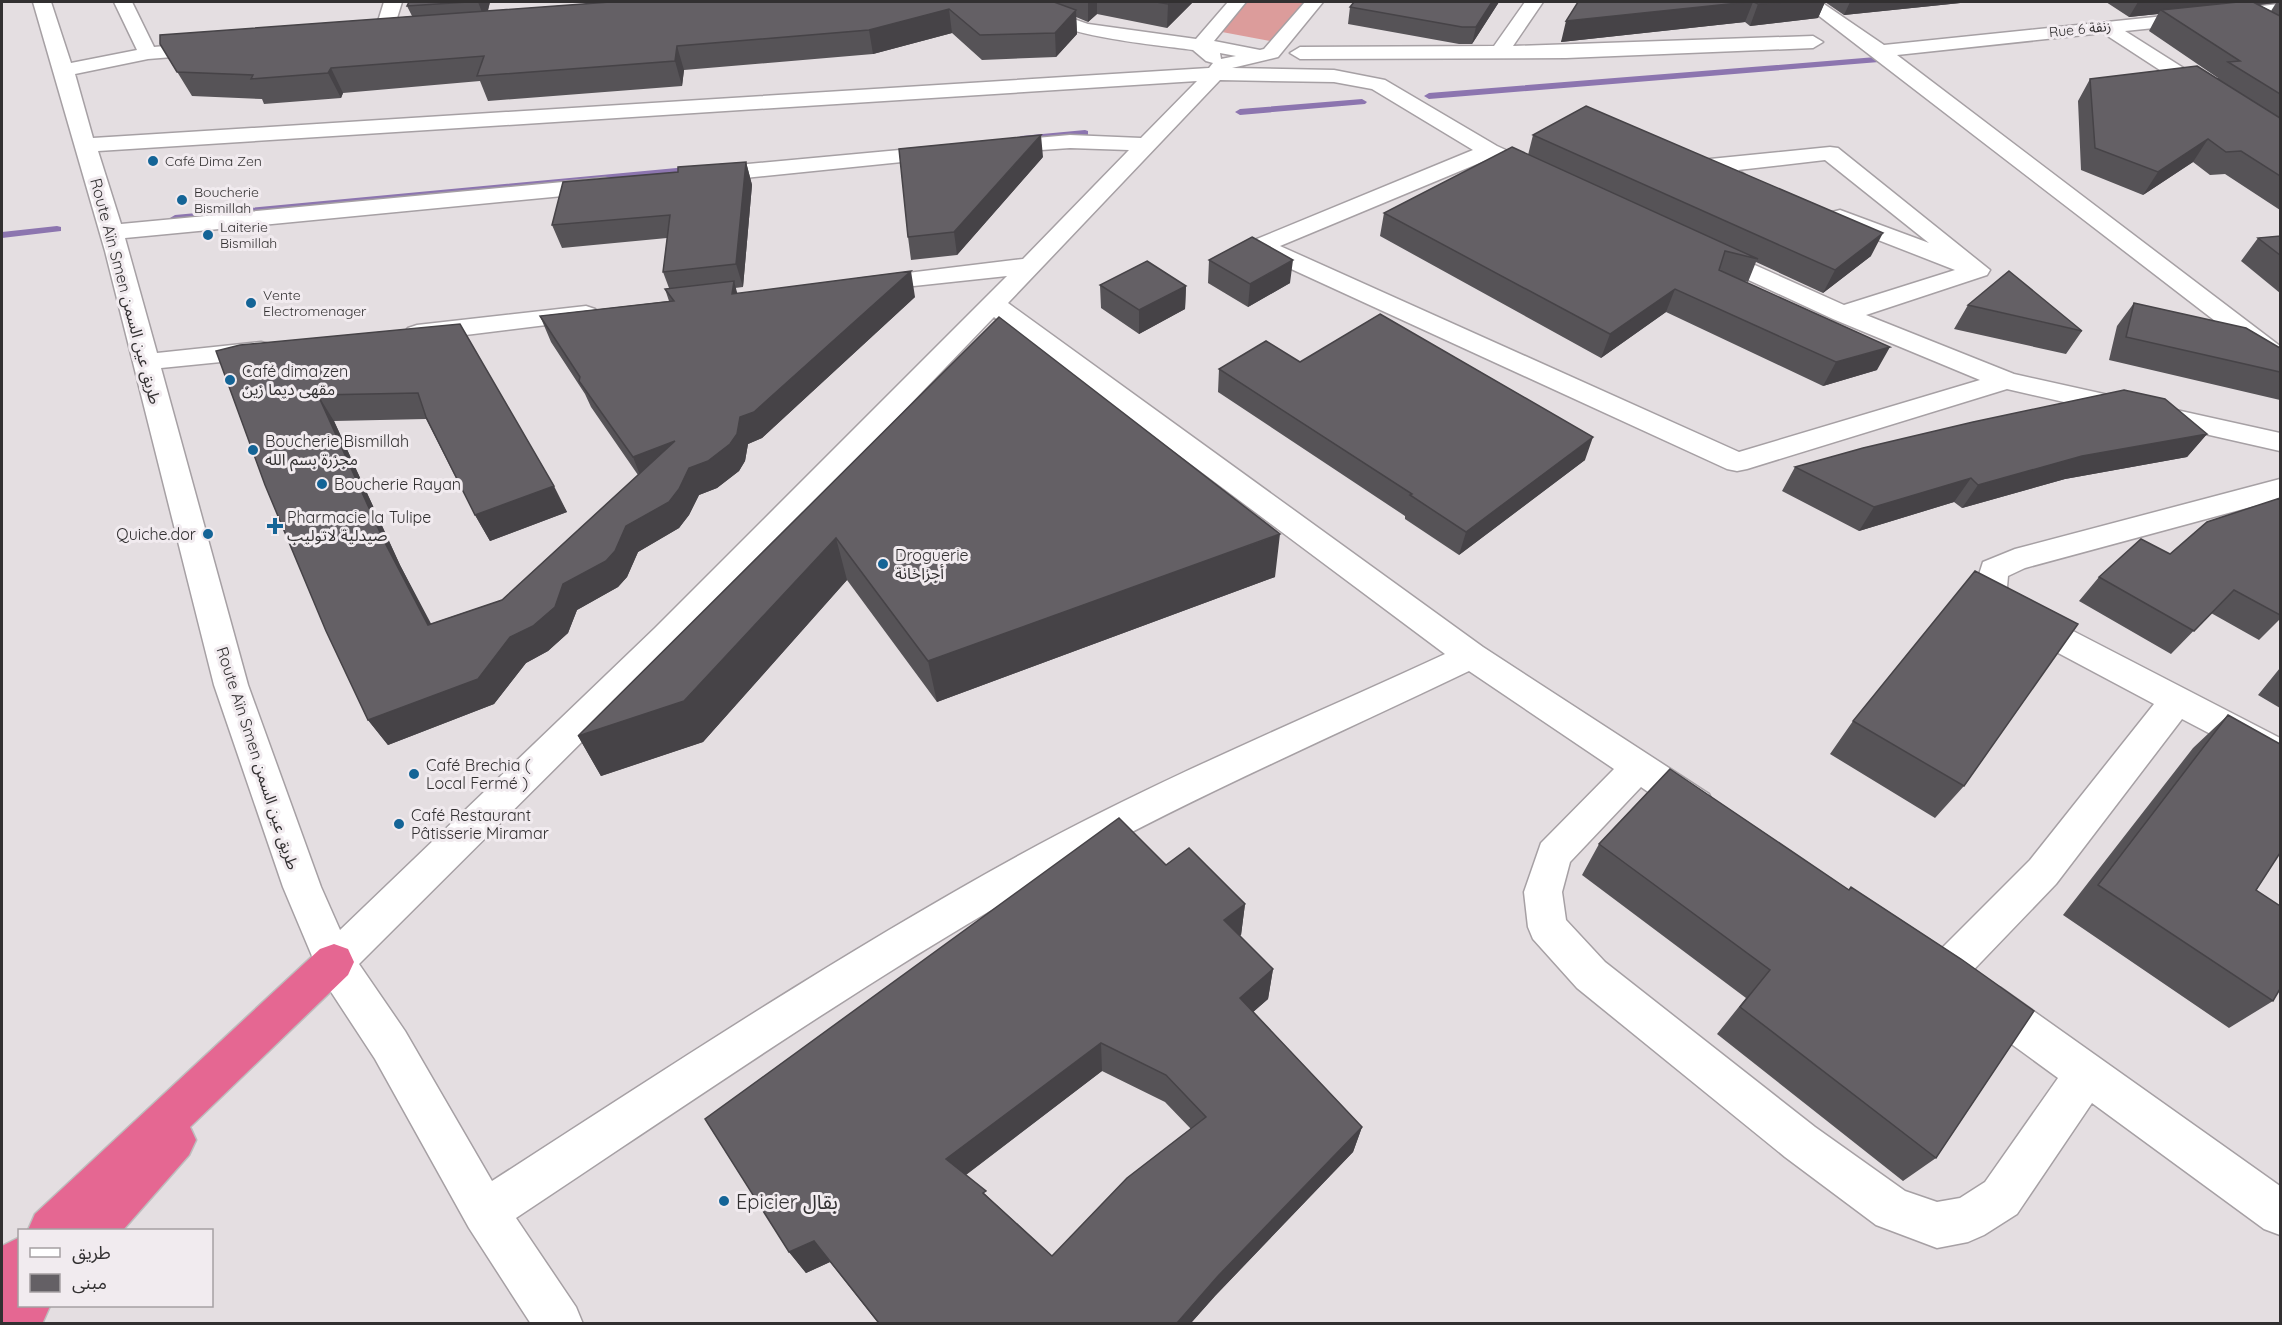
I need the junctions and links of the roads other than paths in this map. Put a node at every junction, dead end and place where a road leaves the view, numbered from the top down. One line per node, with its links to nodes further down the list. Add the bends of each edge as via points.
1 (42, 2): 25 (street, Route Aïn Smen طريق عين السمن)
2 (123, 2): 21 (street)
3 (393, 2): 14 (street)
4 (1028, 2): 23 (street, via 1065,23)
5 (1237, 2): 23 (street)
6 (1314, 2): 22 (street)
7 (1534, 2): 20 (street)
8 (1810, 2): 19 (street)
9 (2280, 9): 10 (street, Rue 6 زنقة)
10 (2240, 13): 11 (street, Rue 6 زنقة); 12 (street)
11 (2106, 27): 16 (street); 19 (street, Rue 6 زنقة)
12 (2271, 28): 16 (street, Rue 6 زنقة)
13 (406, 32): 14 (street)
14 (383, 34): 15 (street)
15 (360, 36)
16 (2127, 41): 24 (street, Rue 6 زنقة); 26 (street)
17 (1813, 42): 20 (street)
18 (230, 46): 21 (street)
19 (1880, 51): 24 (street)
20 (1500, 52): 22 (street)
21 (148, 53): 25 (street)
22 (1271, 53): 23 (street); 23 (street)
23 (1212, 61): 27 (street); 28 (street); 29 (street, via 1365,81 1398,94)
24 (1902, 68): 45 (street)
25 (63, 71): 27 (street, Route Aïn Smen طريق عين السمن)
26 (2280, 138)
27 (86, 145): 35 (street, Route Aïn Smen طريق عين السمن)
28 (1144, 146): 30 (street, via 1064,140); 37 (street)
29 (1489, 151): 31 (street); 47 (street, via 1260,246 1737,462)
30 (684, 177)
31 (1553, 180)
32 (624, 183): 35 (street)
33 (1754, 184): 38 (street, via 1710,166 1830,153)
34 (1821, 210): 38 (street)
35 (112, 232): 46 (street, Route Aïn Smen طريق عين السمن)
36 (1692, 245): 42 (street)
37 (1029, 266): 39 (street); 40 (street)
38 (1977, 270): 42 (street)
39 (841, 286)
40 (993, 304): 50 (street); 56 (street, via 449,853)
41 (605, 312): 43 (street)
42 (1842, 314): 47 (street)
43 (393, 335)
44 (287, 347): 46 (street)
45 (2280, 358)
46 (146, 362): 56 (street, Route Aïn Smen طريق عين السمن, via 231,685 302,887)
47 (2007, 381): 48 (street)
48 (2280, 442)
49 (2280, 489): 51 (street, via 2015,560 1994,570 1990,587 2000,608)
50 (1471, 656): 53 (street); 59 (street, via 1135,812 979,899 805,1005)
51 (2176, 701): 52 (street); 57 (street, via 2043,872)
52 (2280, 754)
53 (1638, 767): 54 (street); 58 (street, via 1554,854 1543,892 1547,927 1591,975 1800,1142 1892,1209 1937,1225 1968,1219 2001,1198)
54 (1717, 820)
55 (1916, 952): 57 (street)
56 (333, 962): 59 (street, Route Aïn Smen طريق عين السمن, via 390,1046); 61 (highway); 62 (highway)
57 (1945, 972): 58 (street)
58 (2086, 1074): 60 (street)
59 (485, 1212): 67 (street, Route Aïn Smen طريق عين السمن)
60 (2280, 1213)
61 (52, 1229)
62 (94, 1229)
63 (18, 1262): 64 (highway)
64 (2, 1277)
65 (24, 1307): 66 (highway)
66 (10, 1323)
67 (559, 1323)

